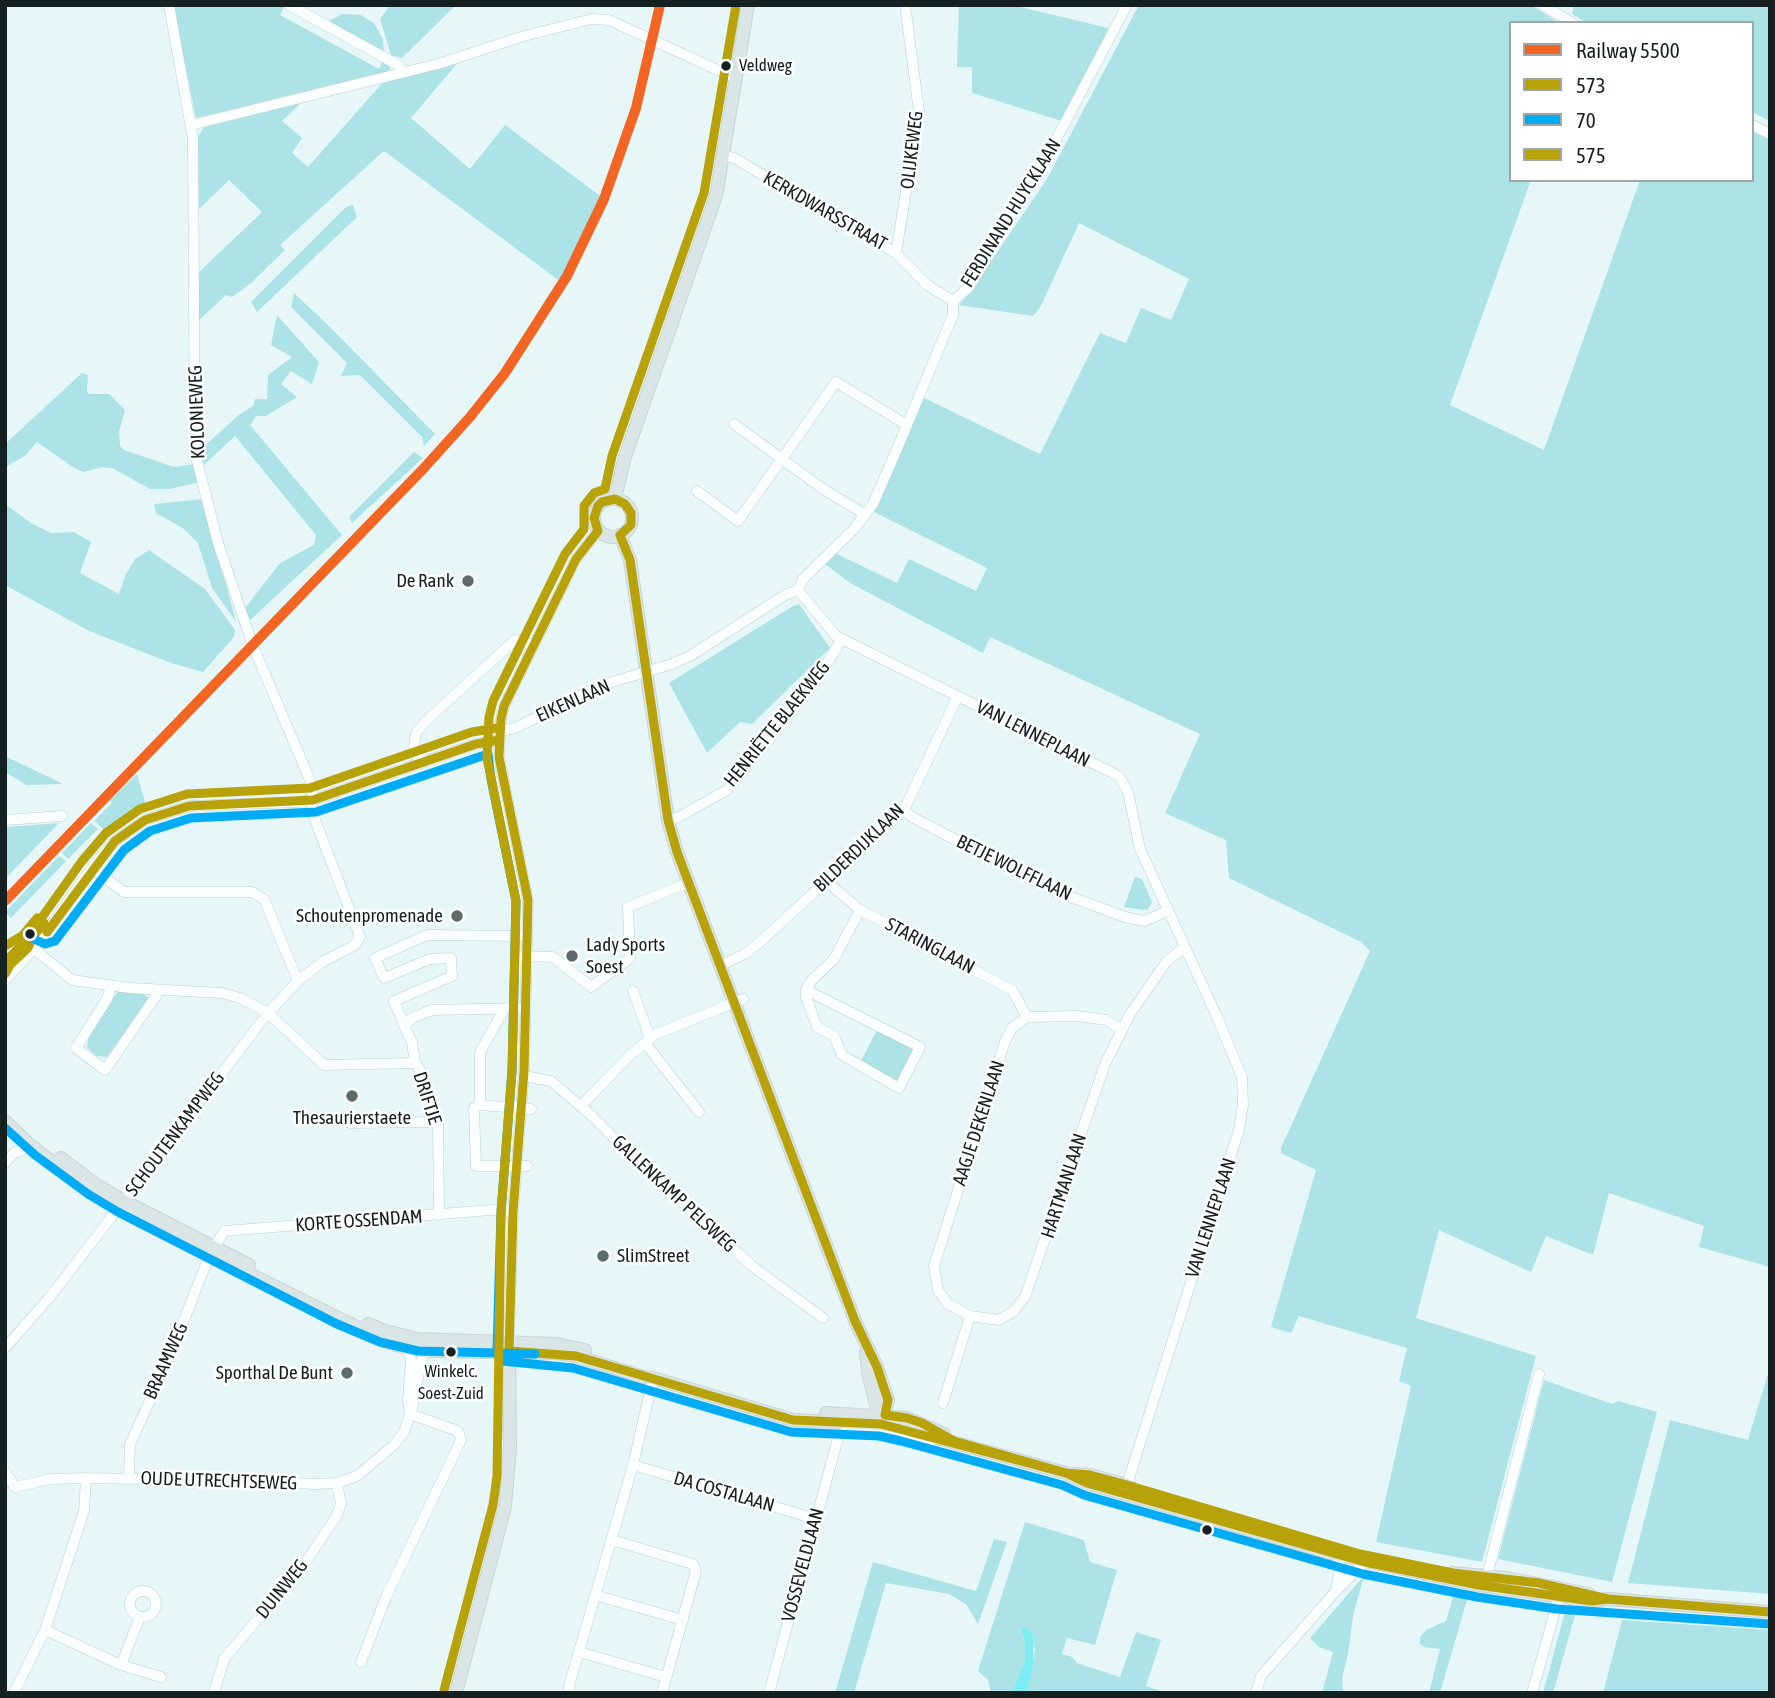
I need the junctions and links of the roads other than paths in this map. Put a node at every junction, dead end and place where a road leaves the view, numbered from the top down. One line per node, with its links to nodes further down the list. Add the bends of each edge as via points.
1 (169, 5): 10 (street, KOLONIEWEG)
2 (289, 5): 8 (street)
3 (748, 5): 9 (main road)
4 (905, 5): 14 (street, OLIJKEWEG, via 919,111)
5 (1127, 5): 15 (street, FERDINAND HUYCKLAAN, via 1047,157 969,287)
6 (1542, 5): 7 (street)
7 (1562, 10)
8 (405, 72): 9 (street, via 592,19 609,20); 10 (street)
9 (735, 78): 13 (main road)
10 (191, 125): 31 (street, KOLONIEWEG, via 195,453 218,543 253,646 312,785)
11 (1754, 126): 12 (street)
12 (1770, 134)
13 (724, 156): 14 (street, KERKDWARSSTRAAT); 20 (main road, via 716,196 624,460)
14 (896, 253): 15 (street, KERKDWARSSTRAAT, via 926,285)
15 (953, 301): 17 (street, FERDINAND HUYCKLAAN, via 953,314)
16 (734, 424): 18 (street)
17 (907, 425): 18 (street, via 836,382); 21 (street, FERDINAND HUYCKLAAN)
18 (782, 458): 19 (street, via 738,520); 21 (street)
19 (698, 491)
20 (615, 499): 22 (main road, via 603,502 595,512); 23 (main road, via 631,513 631,525)
21 (866, 515): 24 (street, FERDINAND HUYCKLAAN, via 803,579)
22 (598, 531): 23 (main road); 26 (street, via 576,559)
23 (621, 536): 27 (main road, via 630,560)
24 (798, 590): 25 (street, VAN LENNEPLAAN); 27 (street, FERDINAND HUYCKLAAN, via 690,656)
25 (842, 639): 28 (street, VAN LENNEPLAAN); 35 (street, HENRIËTTE BLAEKWEG, via 814,684 727,790)
26 (534, 645): 29 (street, via 504,706); 30 (street, via 514,640 426,721 416,733)
27 (646, 672): 29 (street, EIKENLAAN, via 602,685); 35 (main road)
28 (958, 696): 32 (street, BILDERDIJKLAAN); 40 (street, VAN LENNEPLAAN, via 1119,776 1128,792 1140,849)
29 (499, 736): 30 (street, EIKENLAAN); 41 (street, via 528,900)
30 (419, 762): 31 (street, EIKENLAAN)
31 (313, 800): 36 (street, EIKENLAAN, via 189,806 161,814 115,841); 42 (street, KOLONIEWEG, via 312,811)
32 (904, 810): 37 (street, BILDERDIJKLAAN); 40 (street, BETJE WOLFFLAAN, via 1054,891 1128,918 1145,921)
33 (62, 817): 34 (street)
34 (5, 820)
35 (668, 820): 38 (main road)
36 (92, 868): 44 (street, EIKENLAAN); 48 (street, via 124,892 253,891 264,900)
37 (825, 881): 39 (street, STARINGLAAN); 46 (street, BILDERDIJKLAAN, via 745,954)
38 (688, 883): 45 (street, via 628,907 630,958 591,987 553,957); 46 (main road)
39 (860, 909): 51 (street, via 834,959); 57 (street, STARINGLAAN, via 1012,990)
40 (1167, 911): 43 (street, VAN LENNEPLAAN)
41 (527, 936): 45 (street); 58 (street, DRIFTJE, via 427,935 375,958 384,978 430,959 452,958 452,976 394,1001)
42 (360, 937): 48 (street, SCHOUTENKAMPWEG, via 355,945)
43 (1185, 947): 59 (street, HARTMANLAAN, via 1167,961); 96 (street, VAN LENNEPLAAN, via 1242,1077 1243,1105)
44 (34, 950): 47 (street, EIKENLAAN); 49 (street, via 72,980)
45 (522, 956): 55 (street)
46 (719, 966): 53 (main road)
47 (5, 980)
48 (298, 981): 56 (street, SCHOUTENKAMPWEG)
49 (111, 986): 50 (street); 50 (street, via 76,1048 105,1070)
50 (158, 990): 56 (street, via 222,993)
51 (806, 990): 51 (street, via 817,1027 834,1036 842,1055 899,1088 920,1047)
52 (633, 991): 60 (street)
53 (739, 1001): 60 (street); 88 (main road, via 865,1345)
54 (505, 1008): 55 (street); 58 (street, via 432,1010); 63 (street, via 480,1052)
55 (525, 1008): 62 (street)
56 (268, 1013): 61 (street, via 324,1065); 74 (street, SCHOUTENKAMPWEG)
57 (1027, 1017): 59 (street, via 1078,1016 1107,1020); 78 (street, AAGJE DEKENLAAN, via 1012,1028 1006,1041 934,1266 938,1290 948,1304)
58 (404, 1026): 61 (street, DRIFTJE)
59 (1122, 1030): 78 (street, HARTMANLAAN, via 1105,1064 1025,1297 999,1320)
60 (648, 1040): 64 (street); 67 (street)
61 (415, 1063): 70 (street, DRIFTJE)
62 (524, 1076): 64 (street, GALLENKAMP PELSWEG, via 549,1080); 65 (street)
63 (480, 1105): 65 (street); 73 (street, via 474,1108 476,1166)
64 (581, 1106): 79 (street, GALLENKAMP PELSWEG, via 752,1266)
65 (526, 1109): 73 (street)
66 (5, 1111): 74 (main road)
67 (699, 1112)
68 (343, 1118): 70 (street, via 350,1123)
69 (5, 1121): 71 (main road)
70 (438, 1122): 76 (street, DRIFTJE)
71 (32, 1146): 72 (street, via 14,1153); 74 (main road, via 80,1184)
72 (5, 1163)
73 (522, 1165): 75 (street)
74 (121, 1205): 77 (main road); 81 (street, SCHOUTENKAMPWEG)
75 (513, 1212): 76 (street, KORTE OSSENDAM); 80 (street)
76 (439, 1215): 77 (street, KORTE OSSENDAM, via 224,1231)
77 (212, 1252): 80 (main road, via 385,1332); 82 (main road); 93 (street, BRAAMWEG, via 130,1444)
78 (970, 1316): 86 (street)
79 (824, 1318)
80 (509, 1346): 83 (main road); 85 (main road, via 576,1356); 121 (main road, via 510,1458 505,1507)
81 (5, 1348)
82 (407, 1348): 83 (main road); 87 (street)
83 (426, 1351): 87 (street, OUDE UTRECHTSEWEG)
84 (1539, 1374): 104 (street)
85 (653, 1378): 88 (main road, via 770,1412); 90 (street)
86 (943, 1403)
87 (411, 1413): 94 (street, OUDE UTRECHTSEWEG, via 404,1432 387,1452 357,1476); 115 (street, via 458,1431 461,1440)
88 (881, 1418): 96 (main road, via 907,1418 954,1441 1087,1483)
89 (930, 1443): 98 (street, VOSSEVELDLAAN, via 880,1433 845,1432 838,1438)
90 (633, 1465): 98 (street, DA COSTALAAN); 99 (street)
91 (5, 1472): 95 (street)
92 (86, 1478): 93 (street, OUDE UTRECHTSEWEG); 95 (street, OUDE UTRECHTSEWEG); 113 (street, via 84,1511)
93 (130, 1478): 94 (street, OUDE UTRECHTSEWEG)
94 (337, 1483): 120 (street, DUINWEG, via 341,1504 335,1517 305,1563 224,1660)
95 (15, 1487): 97 (street)
96 (1126, 1489): 100 (main road); 104 (main road)
97 (5, 1494)
98 (816, 1519): 124 (street, VOSSEVELDLAAN)
99 (612, 1540): 107 (street); 112 (street, via 693,1564 695,1578)
100 (1337, 1555): 101 (main road); 105 (street)
101 (1365, 1562): 104 (main road); 105 (street)
102 (1507, 1578): 103 (main road); 104 (main road); 106 (street)
103 (1539, 1583): 106 (street, via 1521,1585); 109 (main road)
104 (1481, 1584): 106 (main road)
105 (1336, 1591): 125 (street, via 1261,1676)
106 (1515, 1593): 108 (main road)
107 (595, 1595): 112 (street); 114 (street)
108 (1559, 1597): 109 (main road); 126 (street)
109 (1604, 1599): 110 (main road)
110 (1770, 1612)
111 (140, 1617): 116 (street)
112 (683, 1620): 118 (street)
113 (45, 1630): 116 (street); 119 (street)
114 (579, 1652): 118 (street); 122 (street)
115 (360, 1662)
116 (121, 1665): 117 (street)
117 (162, 1677)
118 (666, 1677): 123 (street)
119 (14, 1693)
120 (214, 1693)
121 (456, 1693)
122 (569, 1693)
123 (662, 1693)
124 (769, 1693)
125 (1256, 1693)
126 (1532, 1693)

